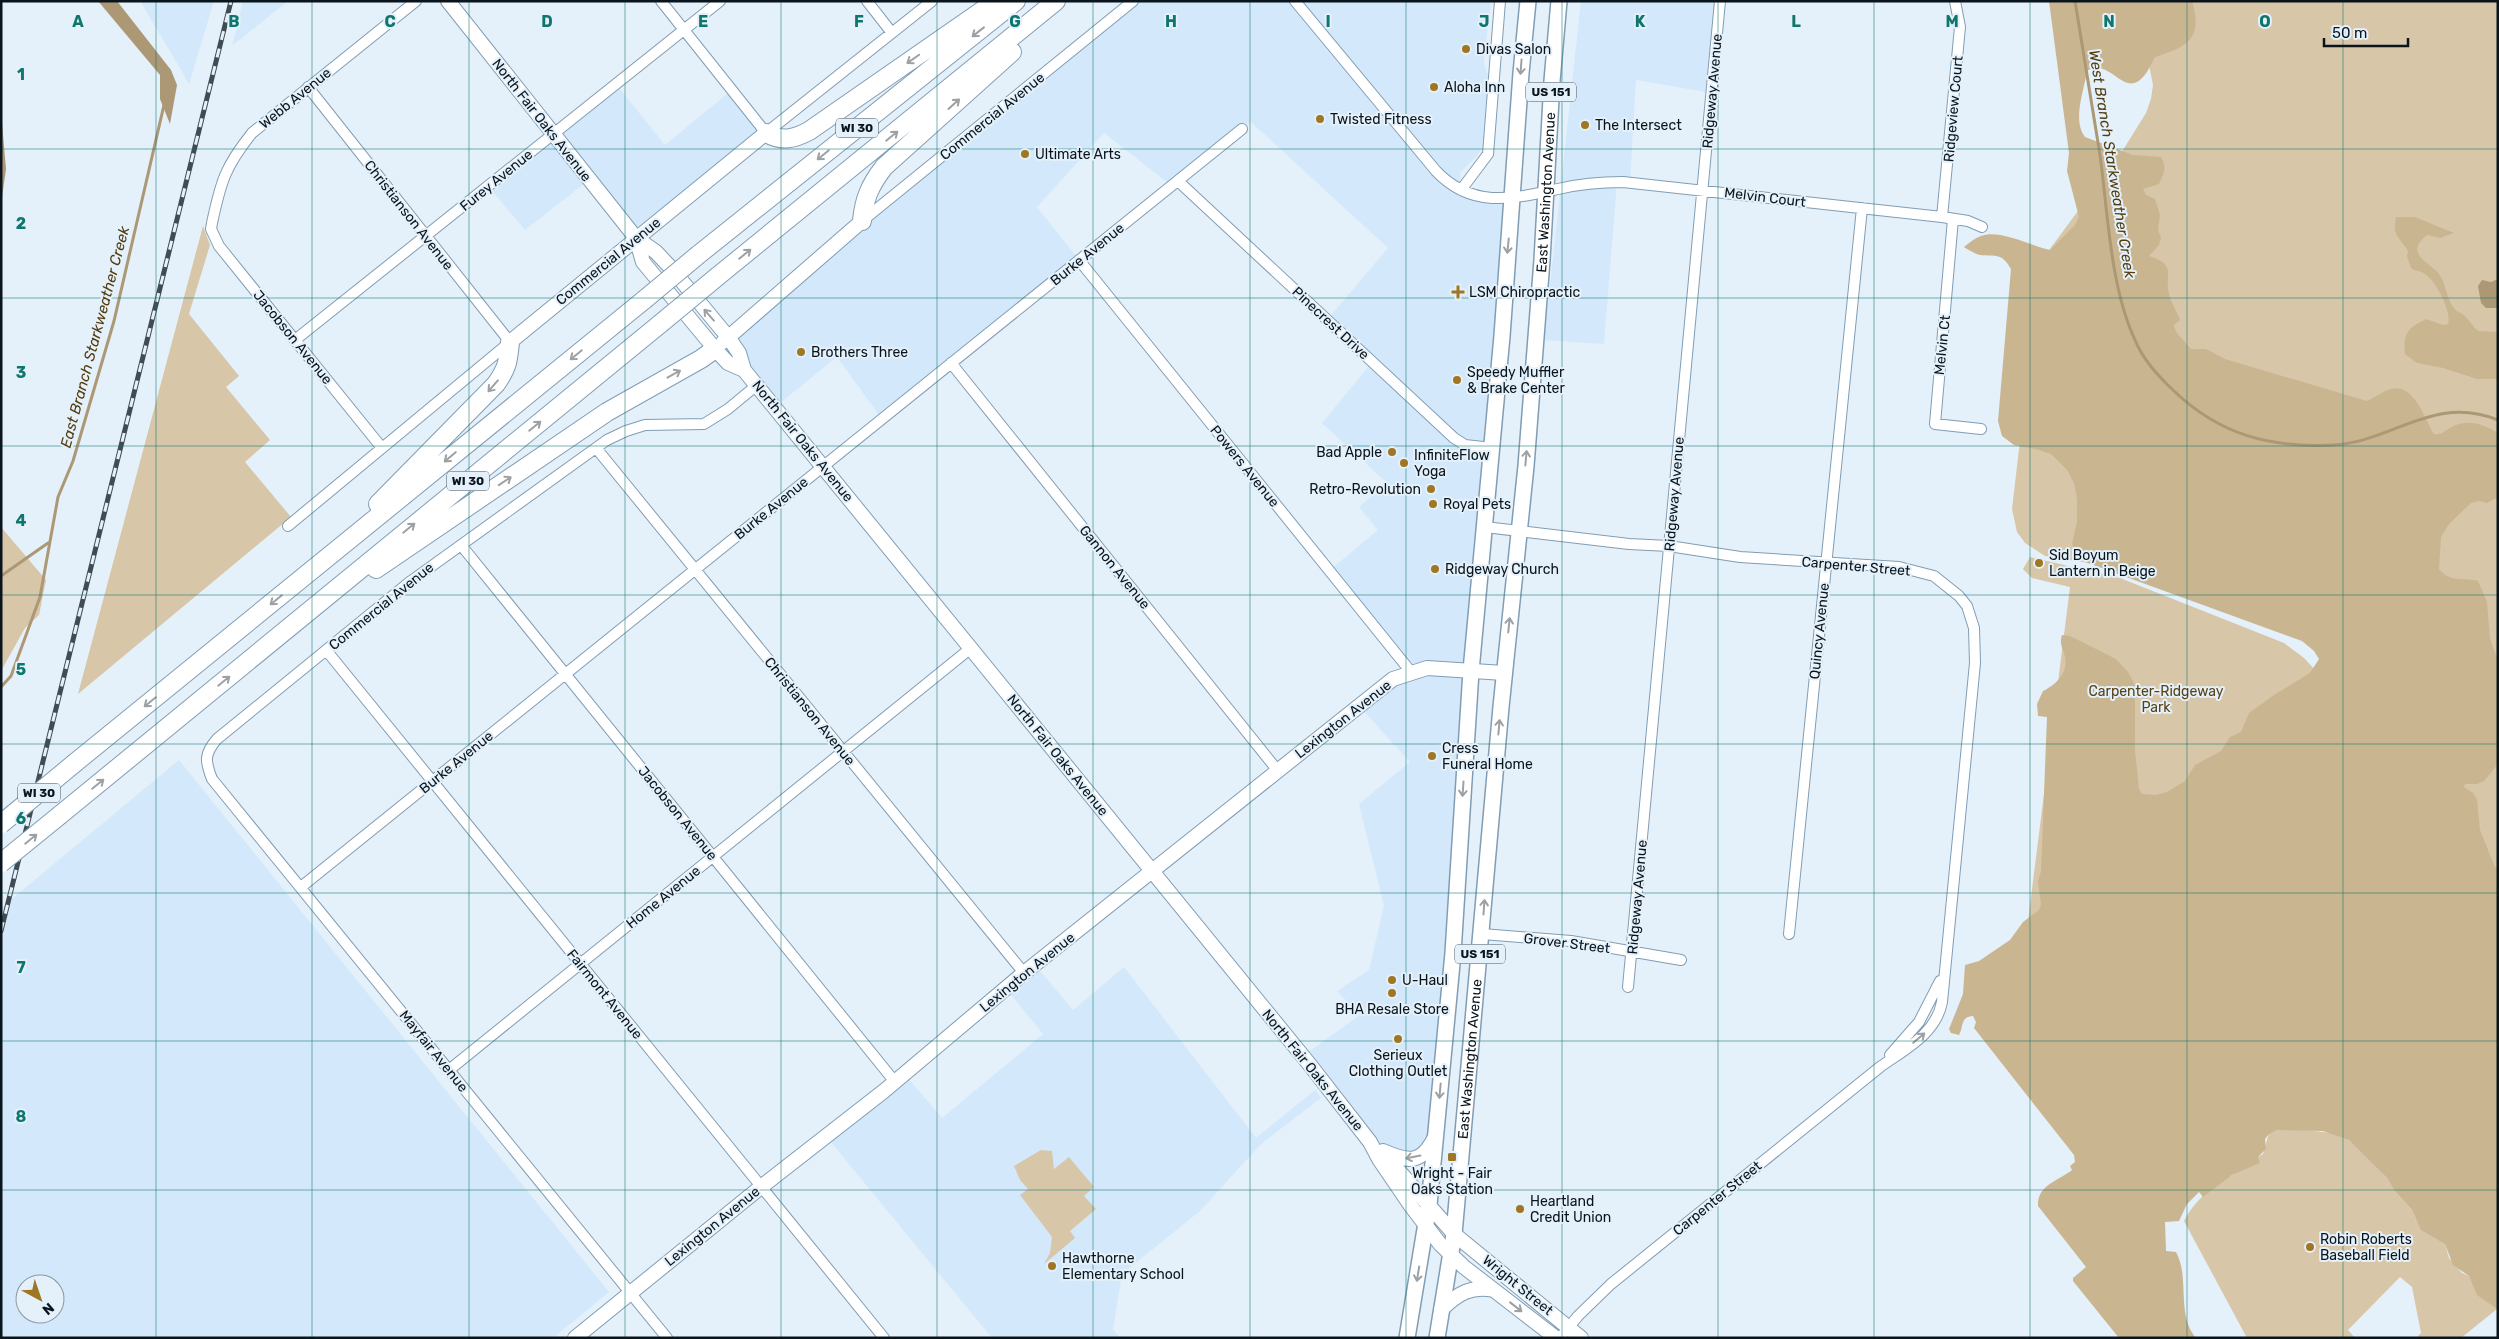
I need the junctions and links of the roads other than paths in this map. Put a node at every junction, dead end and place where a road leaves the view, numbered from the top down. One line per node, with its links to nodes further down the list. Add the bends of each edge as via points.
1 (416, 1): 20 (street, Webb Avenue)
2 (448, 1): 23 (street, North Fair Oaks Avenue)
3 (661, 1): 18 (street)
4 (720, 1): 18 (street, Furey Avenue)
5 (866, 1): 19 (street)
6 (932, 1): 19 (street, Commercial Avenue)
7 (996, 1): 22 (highway, one-way to 22, via 809,131 784,140)
8 (1016, 1): 56 (highway, WI 30, one-way to 56, bridge, via 698,254)
9 (1056, 1): 58 (highway, WI 30, one-way to 9, bridge)
10 (1068, 1): 32 (highway, one-way to 10, via 870,186 884,168)
11 (1133, 1): 32 (street, Commercial Avenue)
12 (1295, 1): 26 (street, Melvin Court, via 1436,171)
13 (1500, 1): 26 (street, via 1488,154)
14 (1528, 1): 28 (main road, East Washington Avenue / US 151, one-way to 28)
15 (1559, 1): 27 (main road, East Washington Avenue / US 151)
16 (1720, 1): 25 (street, Ridgeway Avenue)
17 (1955, 1): 30 (street, Ridgeview Court, via 1960,27)
18 (684, 30): 22 (street); 23 (street, Furey Avenue)
19 (892, 33): 22 (street, Commercial Avenue)
20 (308, 87): 33 (street, Webb Avenue, via 252,133 233,157 221,181); 35 (street, Christianson Avenue)
21 (1242, 130): 24 (street, Burke Avenue)
22 (766, 133): 36 (street, Commercial Avenue)
23 (553, 134): 35 (street, Furey Avenue); 36 (street, North Fair Oaks Avenue)
24 (1178, 182): 37 (street, Burke Avenue); 48 (street, Pinecrest Drive, via 1454,438 1465,445)
25 (1703, 189): 27 (street, Melvin Court, via 1622,182 1592,183); 29 (street, Melvin Court); 54 (street, Ridgeway Avenue)
26 (1461, 190): 28 (street, Melvin Court, via 1483,198)
27 (1546, 192): 28 (street, Melvin Court); 52 (main road, East Washington Avenue / US 151, one-way to 27)
28 (1512, 198): 48 (main road, East Washington Avenue / US 151, one-way to 48)
29 (1862, 208): 30 (street, Melvin Court); 55 (street, Quincy Avenue)
30 (1942, 218): 31 (street, Melvin Court)
31 (1953, 219): 34 (street, Melvin Court); 45 (street, Melvin Ct, via 1935,424)
32 (862, 221): 38 (street, Commercial Avenue)
33 (212, 223): 39 (street, Jacobson Avenue, via 211,229 219,246)
34 (1982, 227)
35 (426, 236): 39 (street, Furey Avenue); 40 (street, Christianson Avenue)
36 (636, 238): 38 (street, North Fair Oaks Avenue, one-way to 36, via 671,268); 40 (street, Commercial Avenue); 41 (street, North Fair Oaks Avenue, via 643,262)
37 (1080, 260): 42 (street, Burke Avenue); 62 (street, Powers Avenue)
38 (728, 337): 41 (street, Commercial Avenue); 43 (street, North Fair Oaks Avenue, via 739,353)
39 (296, 340): 46 (street, Jacobson Avenue)
40 (510, 342): 46 (street, Commercial Avenue); 56 (highway, one-way to 56, via 506,370 496,384)
41 (715, 349): 43 (street, North Fair Oaks Avenue, via 728,363); 58 (highway, one-way to 41, via 607,412)
42 (952, 363): 49 (street, Burke Avenue); 67 (street, Gannon Avenue)
43 (744, 370): 44 (street, North Fair Oaks Avenue)
44 (757, 385): 47 (street, Commercial Avenue, via 704,424 645,425 626,431); 49 (street, North Fair Oaks Avenue)
45 (1981, 429)
46 (382, 448): 50 (street, Commercial Avenue)
47 (596, 448): 53 (street, Commercial Avenue); 57 (street, Christianson Avenue)
48 (1492, 448): 51 (main road, East Washington Avenue / US 151)
49 (823, 466): 57 (street, Burke Avenue); 59 (street, North Fair Oaks Avenue)
50 (288, 526)
51 (1485, 527): 52 (street, Carpenter Street); 61 (main road, East Washington Avenue / US 151)
52 (1519, 531): 54 (street, Carpenter Street); 64 (main road, East Washington Avenue / US 151, one-way to 52)
53 (461, 545): 60 (street, Commercial Avenue); 63 (street, Jacobson Avenue)
54 (1669, 546): 55 (street, Carpenter Street, via 1740,557); 76 (street, Ridgeway Avenue)
55 (1826, 562): 75 (street, Quincy Avenue); 93 (street, Carpenter Street, via 1899,567 1934,576 1959,596 1970,613 1974,628 1975,663 1940,1010 1931,1027 1914,1043 1611,1284)
56 (314, 569): 69 (highway, WI 30, one-way to 69, bridge)
57 (695, 570): 63 (street, Burke Avenue); 65 (street, Christianson Avenue)
58 (277, 637): 71 (highway, WI 30, one-way to 58, bridge)
59 (972, 648): 65 (street, Home Avenue); 72 (street, North Fair Oaks Avenue)
60 (326, 650): 66 (street, Commercial Avenue, via 217,739); 68 (street, Fairmont Avenue)
61 (1471, 671): 62 (street, Lexington Avenue, via 1426,668); 64 (street, Lexington Avenue); 83 (main road, East Washington Avenue / US 151, one-way to 83, via 1453,953)
62 (1411, 672): 67 (street, Lexington Avenue, via 1393,679)
63 (565, 674): 68 (street, Burke Avenue); 70 (street, Jacobson Avenue)
64 (1504, 674): 74 (main road, East Washington Avenue / US 151, one-way to 64)
65 (844, 752): 70 (street, Home Avenue); 79 (street, Christianson Avenue)
66 (205, 761): 73 (street, Mayfair Avenue, via 212,779)
67 (1278, 771): 72 (street, Lexington Avenue)
68 (432, 781): 73 (street, Burke Avenue); 78 (street, Fairmont Avenue)
69 (1, 824)
70 (713, 857): 78 (street, Home Avenue); 82 (street, Jacobson Avenue)
71 (1, 863)
72 (1152, 872): 79 (street, Lexington Avenue); 84 (street, North Fair Oaks Avenue)
73 (301, 887): 81 (street, Mayfair Avenue)
74 (1482, 934): 76 (street, Grover Street); 88 (main road, East Washington Avenue / US 151)
75 (1789, 934)
76 (1632, 951): 77 (street, Grover Street); 80 (street, Ridgeway Avenue)
77 (1681, 960)
78 (580, 964): 81 (street, Home Avenue); 85 (street, Fairmont Avenue)
79 (1024, 973): 82 (street, Lexington Avenue)
80 (1628, 987)
81 (449, 1070): 91 (street, Mayfair Avenue)
82 (895, 1082): 85 (street, Lexington Avenue)
83 (1436, 1134): 84 (street, one-way to 84, via 1427,1150 1416,1158 1404,1159); 86 (main road, East Washington Avenue / US 151)
84 (1375, 1145): 86 (street, North Fair Oaks Avenue); 87 (street, North Fair Oaks Avenue, via 1379,1159)
85 (761, 1187): 91 (street, Lexington Avenue); 96 (street, Fairmont Avenue)
86 (1428, 1205): 87 (main road, East Washington Avenue / US 151); 88 (street, North Fair Oaks Avenue)
87 (1425, 1225): 89 (street, North Fair Oaks Avenue); 97 (main road, East Washington Avenue / US 151, one-way to 97)
88 (1454, 1234): 89 (main road, East Washington Avenue / US 151); 93 (street, Wright Street)
89 (1451, 1255): 90 (street, Wright Street); 92 (main road, East Washington Avenue / US 151)
90 (1494, 1290): 92 (street, via 1464,1291); 99 (street, Wright Street, one-way to 99)
91 (629, 1293): 94 (street, Lexington Avenue); 95 (street, Mayfair Avenue)
92 (1442, 1310): 98 (main road, East Washington Avenue / US 151)
93 (1565, 1332): 100 (street, Wright Street)
94 (575, 1338)
95 (667, 1338)
96 (884, 1338)
97 (1407, 1338)
98 (1437, 1338)
99 (1556, 1338)
100 (1581, 1338)

